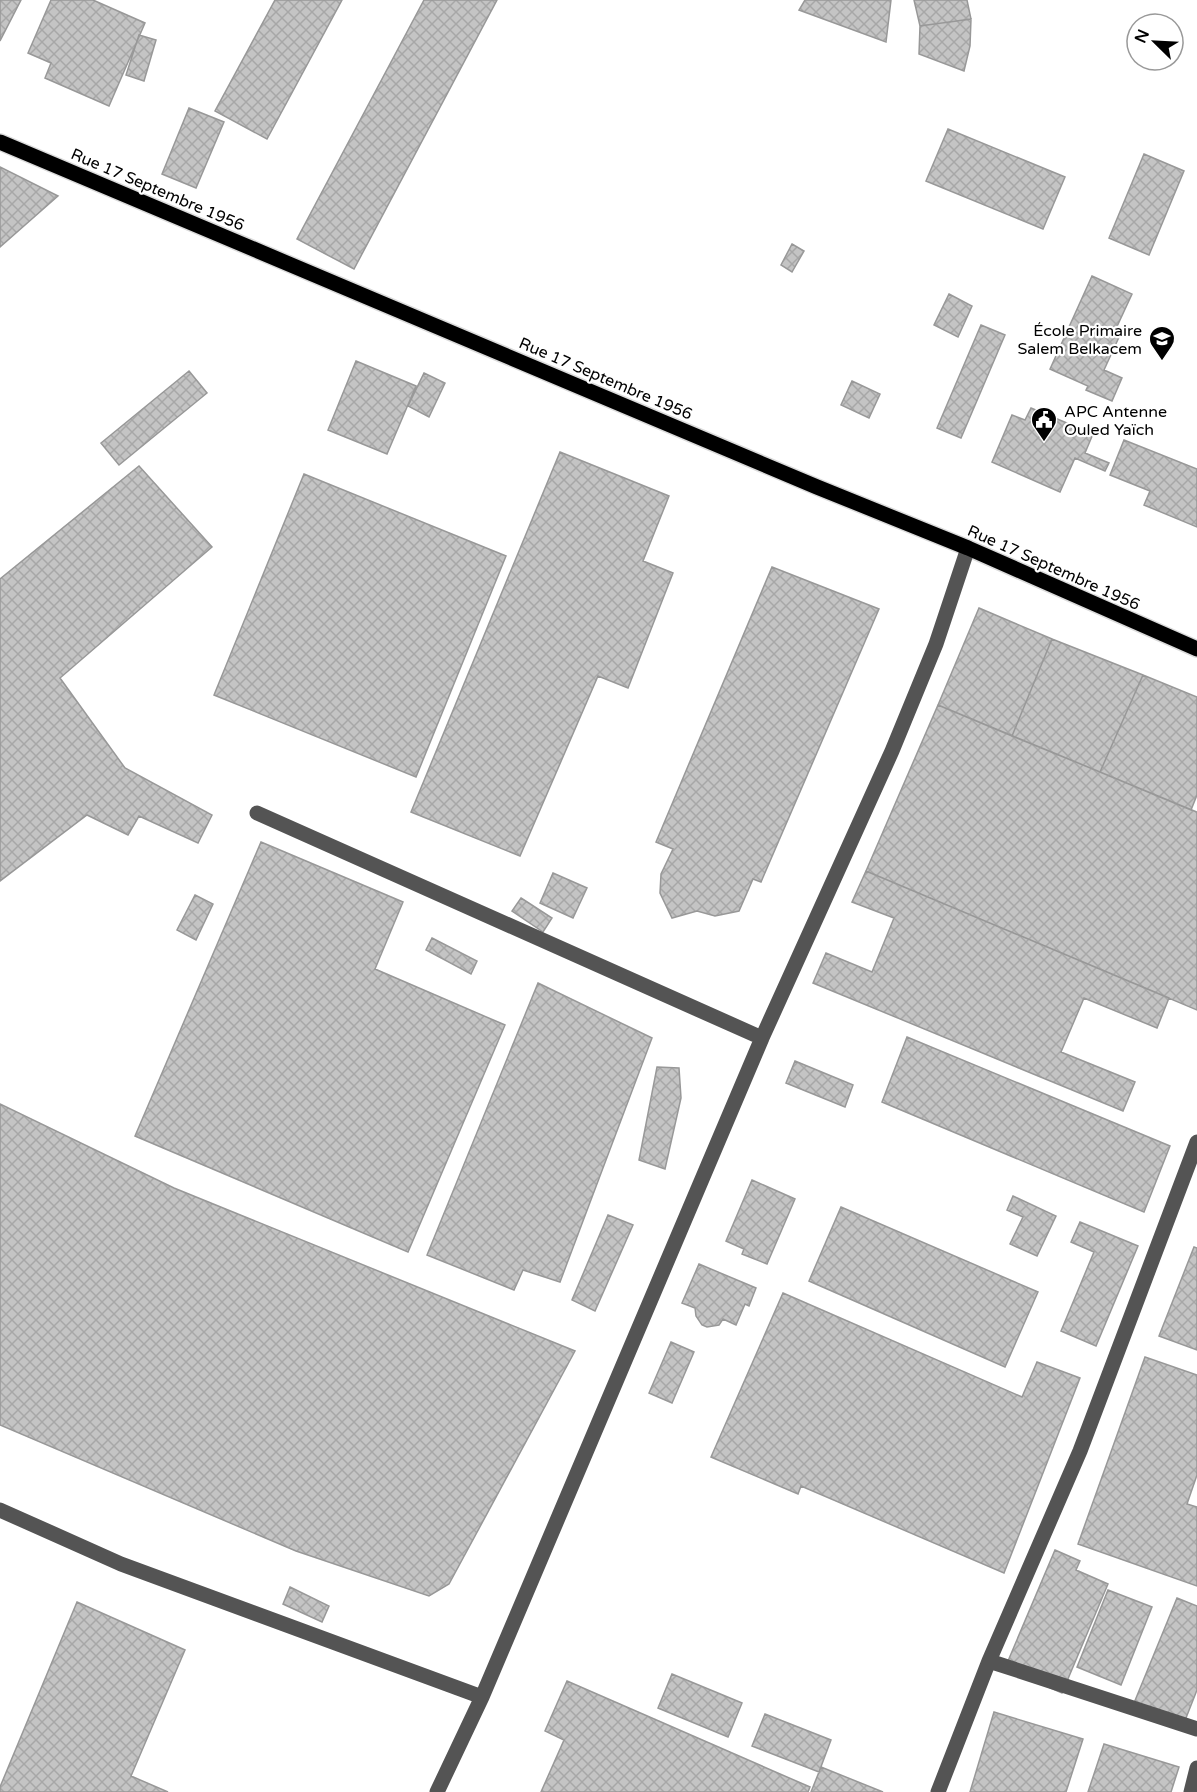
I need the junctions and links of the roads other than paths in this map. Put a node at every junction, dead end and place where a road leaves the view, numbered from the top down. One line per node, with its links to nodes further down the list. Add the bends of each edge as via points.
1 (0, 142): 2 (main road, Rue 17 Septembre 1956)
2 (968, 548): 3 (main road, Rue 17 Septembre 1956); 5 (street, via 936,644 892,751)
3 (1197, 649)
4 (257, 813): 5 (street)
5 (762, 1038): 9 (street)
6 (1197, 1142): 8 (street, via 1080,1452)
7 (0, 1510): 9 (street, via 121,1564)
8 (989, 1661): 10 (street); 13 (street)
9 (482, 1697): 12 (street)
10 (1197, 1729)
11 (1197, 1768): 14 (street)
12 (437, 1792)
13 (938, 1792)
14 (1191, 1792)

